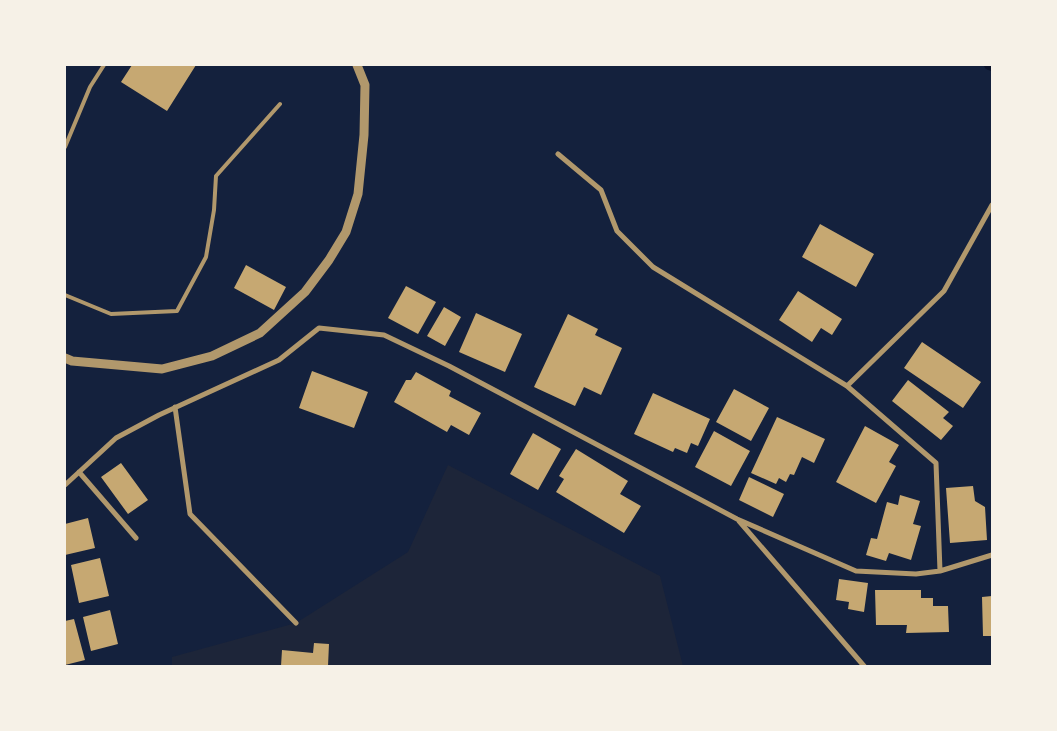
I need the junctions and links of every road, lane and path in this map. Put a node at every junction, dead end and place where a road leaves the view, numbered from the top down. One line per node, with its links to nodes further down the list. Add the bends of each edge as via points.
1 (104, 65): 4 (lane, via 90,86)
2 (357, 65): 8 (street, via 365,85 358,194 346,232 305,292 260,333 212,356 162,369)
3 (280, 104): 7 (lane, via 216,176 206,257 177,311 111,314)
4 (65, 146)
5 (558, 154): 9 (street, via 601,190 617,231 653,267)
6 (992, 205): 9 (street, via 944,291)
7 (65, 295)
8 (65, 358)
9 (847, 386): 16 (street, via 936,463)
10 (175, 407): 11 (street, via 116,438); 13 (street, via 279,360 319,328 384,335 449,366); 17 (street, via 190,514)
11 (79, 472): 12 (street); 14 (street)
12 (65, 485)
13 (737, 519): 16 (street, via 856,571 916,574); 18 (street)
14 (136, 538)
15 (992, 556): 16 (street)
16 (940, 571)
17 (296, 623)
18 (864, 666)

